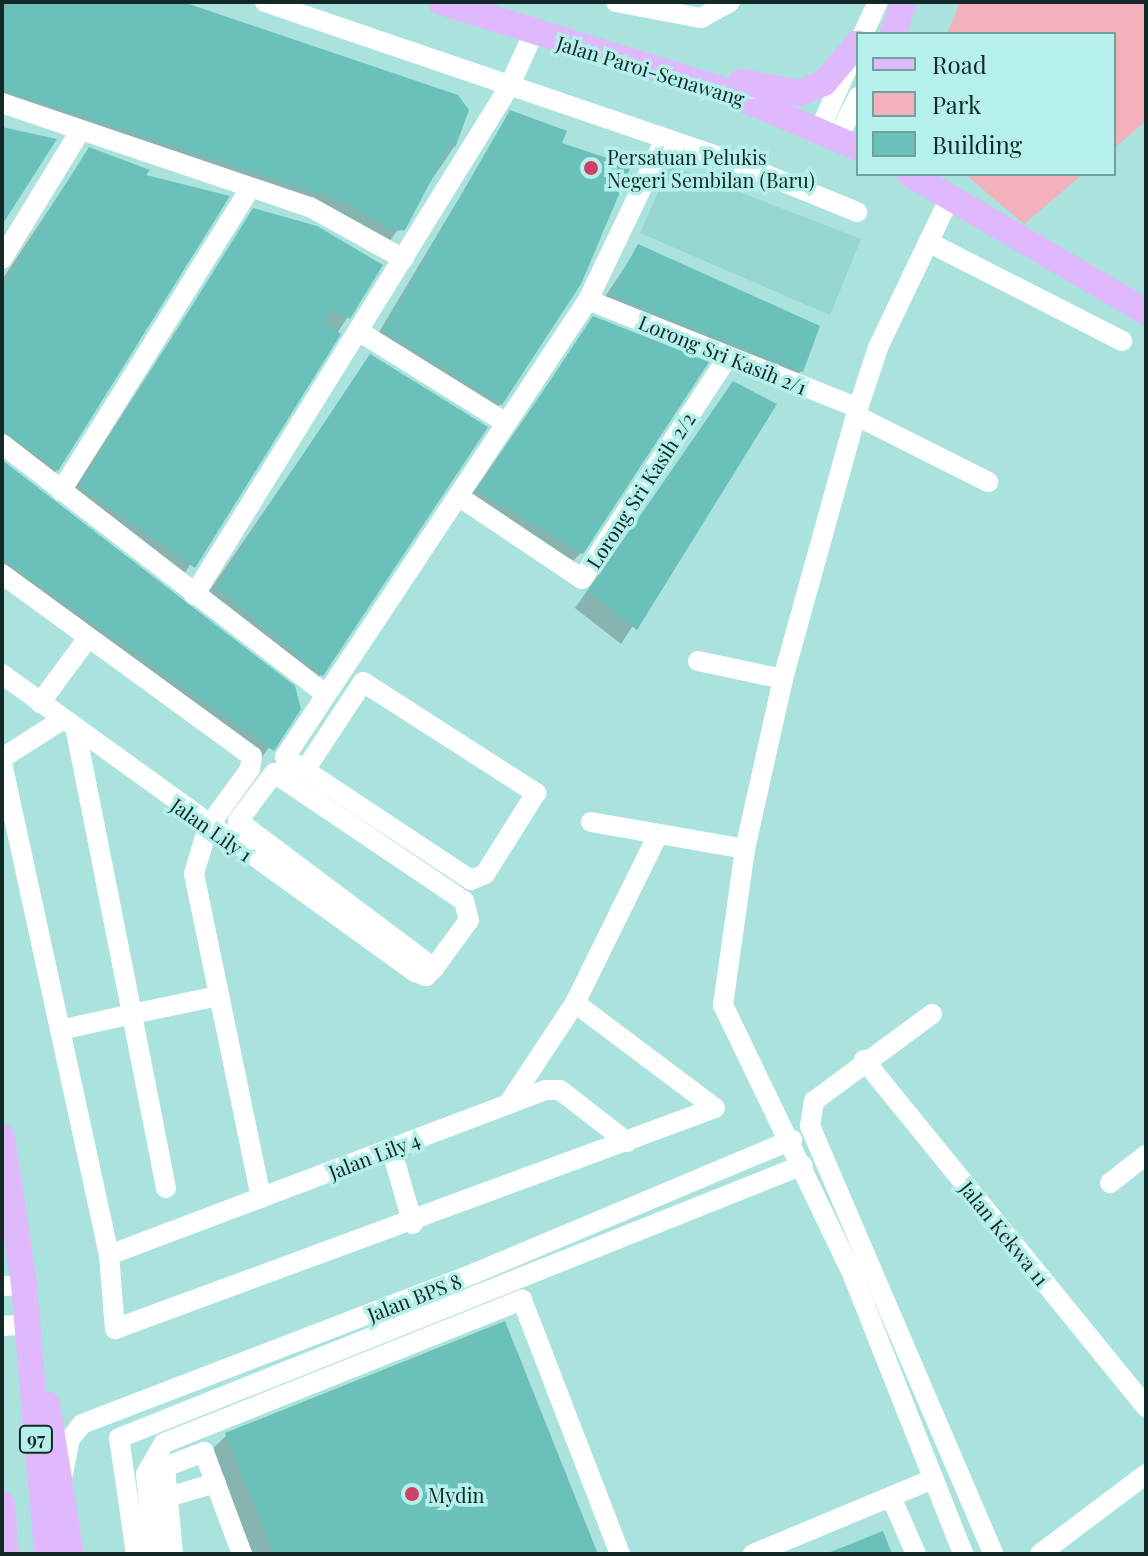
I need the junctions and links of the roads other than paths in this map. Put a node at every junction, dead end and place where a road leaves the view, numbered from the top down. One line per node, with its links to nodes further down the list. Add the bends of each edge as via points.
1 (265, 2): 13 (street)
2 (441, 2): 7 (main road, Jalan Paroi-Senawang)
3 (616, 2): 4 (street, via 701,18)
4 (730, 2)
5 (878, 2): 8 (street)
6 (904, 2): 9 (main road)
7 (534, 32): 12 (main road, Jalan Paroi-Senawang); 13 (street)
8 (864, 32)
9 (892, 32)
10 (856, 46): 12 (main road, via 824,83 790,95 691,69)
11 (856, 54): 17 (street)
12 (643, 69): 17 (main road, Jalan Paroi-Senawang, via 720,89)
13 (509, 87): 18 (street); 27 (street)
14 (856, 101): 17 (street)
15 (2, 103): 16 (street)
16 (80, 131): 21 (street); 26 (street)
17 (839, 138)
18 (665, 139): 24 (street); 28 (street)
19 (914, 176): 22 (main road)
20 (930, 176): 23 (main road)
21 (249, 190): 27 (street, via 310,207); 37 (street)
22 (951, 195): 23 (main road); 25 (street)
23 (975, 208): 29 (main road)
24 (857, 212)
25 (928, 242): 31 (street); 33 (street)
26 (2, 259)
27 (404, 259): 30 (street)
28 (588, 300): 32 (street, Lorong Sri Kasih 2/1); 34 (street)
29 (1146, 312)
30 (360, 332): 34 (street); 40 (street)
31 (1122, 341)
32 (728, 357): 33 (street, Lorong Sri Kasih 2/1); 38 (street, Lorong Sri Kasih 2/2, via 582,579)
33 (858, 412): 36 (street, Lorong Sri Kasih 2/1); 44 (street)
34 (506, 423): 38 (street)
35 (2, 444): 37 (street)
36 (988, 482)
37 (61, 491): 40 (street)
38 (458, 496): 45 (street)
39 (2, 574): 41 (street)
40 (194, 595): 45 (street)
41 (88, 638): 46 (street); 52 (street, via 252,756 250,769)
42 (698, 661): 44 (street)
43 (2, 674): 46 (street, Jalan Lily 1)
44 (783, 679): 54 (street)
45 (326, 694): 49 (street)
46 (40, 703): 47 (street, Jalan Lily 1)
47 (69, 726): 48 (street); 52 (street, Jalan Lily 1); 58 (street)
48 (2, 760): 60 (street)
49 (279, 765): 50 (street); 55 (street, via 238,821); 55 (street, via 471,909)
50 (305, 770): 50 (street, via 471,880 485,874 536,793 363,682)
51 (591, 822): 53 (street)
52 (208, 827): 55 (street, Jalan Lily 1); 56 (street, via 194,874)
53 (658, 834): 54 (street); 57 (street)
54 (745, 849): 64 (street, via 723,1005)
55 (430, 972)
56 (218, 996): 58 (street); 71 (street)
57 (575, 1003): 62 (street); 65 (street, via 715,1108)
58 (132, 1014): 60 (street); 70 (street)
59 (932, 1014): 61 (street)
60 (60, 1030): 73 (street)
61 (864, 1060): 77 (street, Jalan Kekwa 11); 96 (street, via 814,1101 810,1126)
62 (509, 1103): 65 (street, Jalan Lily 4, via 560,1090); 66 (street, Jalan Lily 4)
63 (2, 1137): 74 (main road, 97)
64 (792, 1140): 68 (street); 78 (street, Jalan BPS 8, via 475,1273 82,1424 70,1439)
65 (627, 1142): 72 (street)
66 (391, 1148): 71 (street, Jalan Lily 4); 72 (street)
67 (1146, 1155): 69 (street)
68 (803, 1165): 80 (street); 88 (street, via 119,1438)
69 (1110, 1183)
70 (166, 1188)
71 (261, 1198): 73 (street, Jalan Lily 4)
72 (413, 1224): 73 (street, via 115,1329)
73 (109, 1255)
74 (13, 1285): 75 (main road, 97)
75 (28, 1324): 76 (street); 78 (main road); 86 (main road, 97)
76 (2, 1326)
77 (1146, 1407)
78 (63, 1474): 87 (main road)
79 (1146, 1474): 97 (street)
80 (931, 1480): 83 (street); 95 (street)
81 (216, 1483): 82 (street); 82 (street, via 204,1452 165,1467); 91 (street)
82 (168, 1497): 90 (street)
83 (891, 1497): 93 (street); 94 (street)
84 (2, 1504): 85 (main road)
85 (6, 1554)
86 (47, 1554)
87 (71, 1554)
88 (136, 1554)
89 (154, 1554): 92 (street, via 146,1474 164,1443 522,1300)
90 (173, 1554)
91 (242, 1554)
92 (620, 1554)
93 (753, 1554)
94 (916, 1554)
95 (963, 1554)
96 (993, 1554)
97 (1040, 1554)

